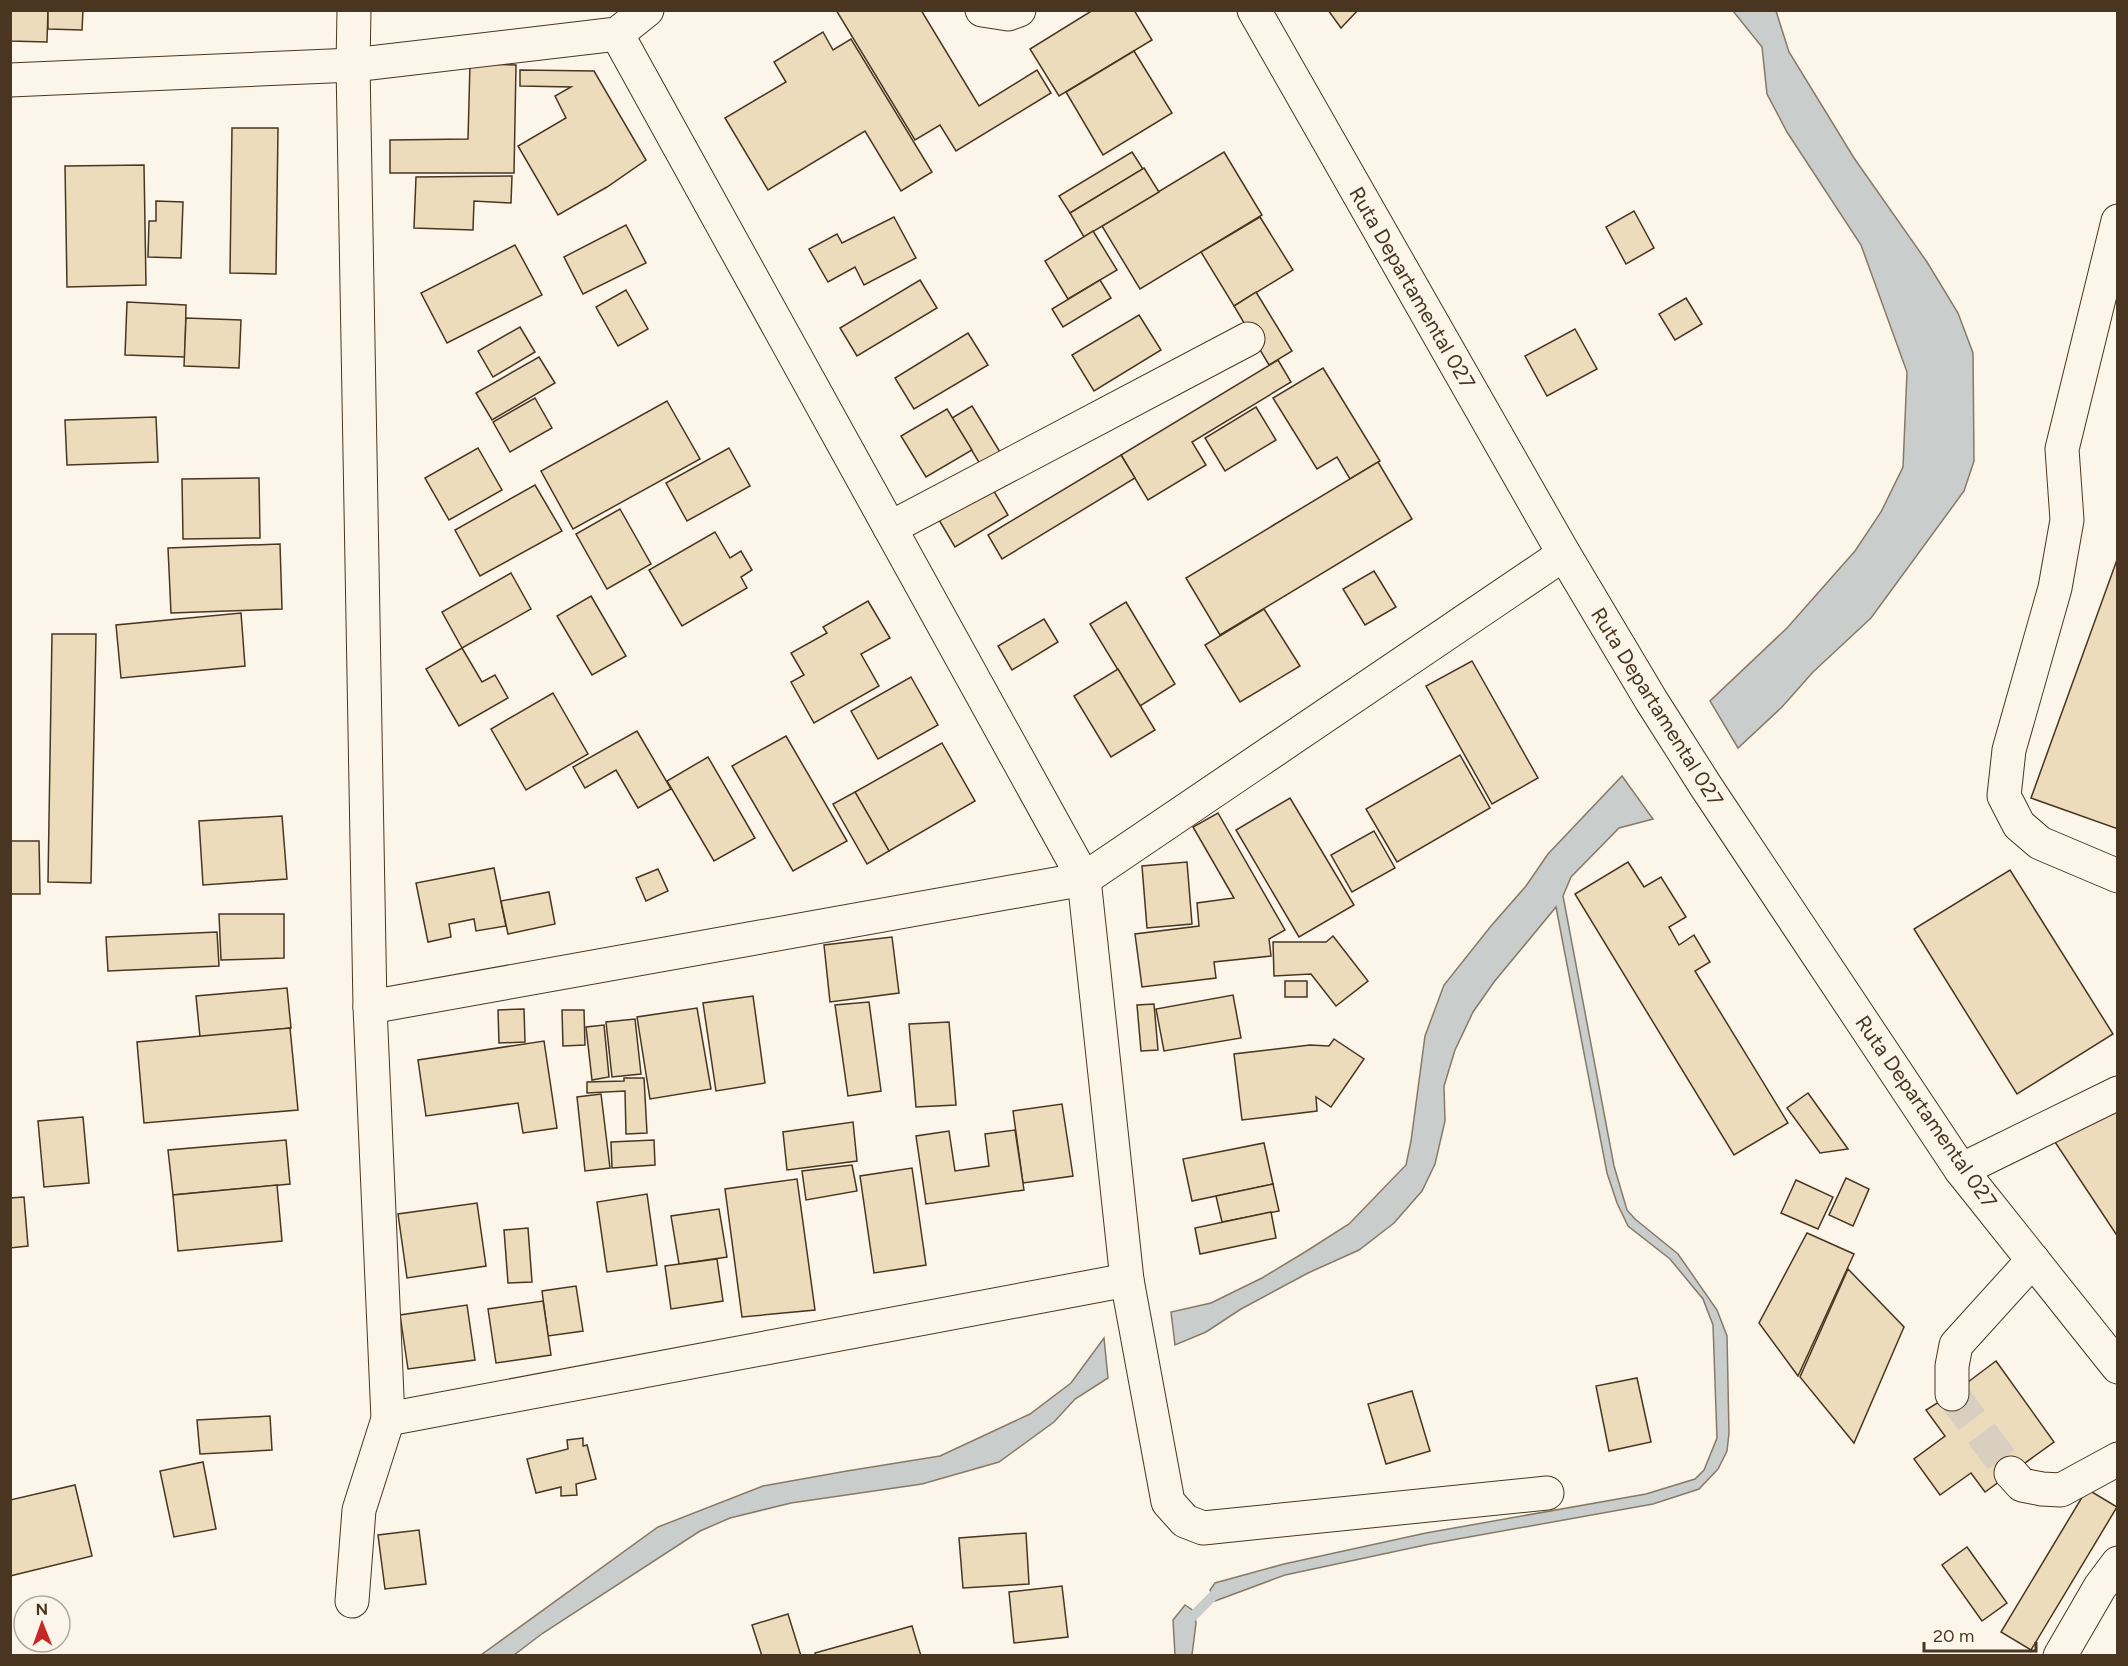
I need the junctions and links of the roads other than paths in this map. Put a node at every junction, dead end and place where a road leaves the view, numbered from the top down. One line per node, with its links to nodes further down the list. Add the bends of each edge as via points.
1 (354, 10): 7 (street)
2 (647, 10): 6 (street)
3 (982, 10): 4 (street, via 1008,14)
4 (1019, 10)
5 (1254, 11): 12 (street, Ruta Departamental 027)
6 (617, 33): 7 (street); 11 (street)
7 (353, 65): 8 (street); 15 (street)
8 (10, 80)
9 (2118, 221): 13 (street, via 2062,449 2067,520 2055,588 2009,750 2004,796 2019,825 2040,843)
10 (1248, 339): 11 (street)
11 (890, 528): 14 (street)
12 (1564, 554): 14 (street); 17 (street, Ruta Departamental 027, via 1705,785)
13 (2118, 876)
14 (1084, 879): 15 (street); 19 (street)
15 (370, 1007): 22 (street)
16 (2118, 1093): 17 (street)
17 (1961, 1170): 18 (street, Ruta Departamental 027)
18 (2032, 1260): 20 (street, Ruta Departamental 027); 21 (street, via 1956,1345)
19 (1127, 1280): 22 (street); 25 (street, via 1168,1502 1185,1521 1203,1528)
20 (2118, 1367)
21 (1952, 1394)
22 (388, 1419): 27 (street, via 359,1510)
23 (2118, 1459): 24 (street, via 2061,1490 2022,1485)
24 (2011, 1473)
25 (1547, 1492)
26 (2118, 1563): 28 (street)
27 (352, 1601)
28 (2060, 1656)

